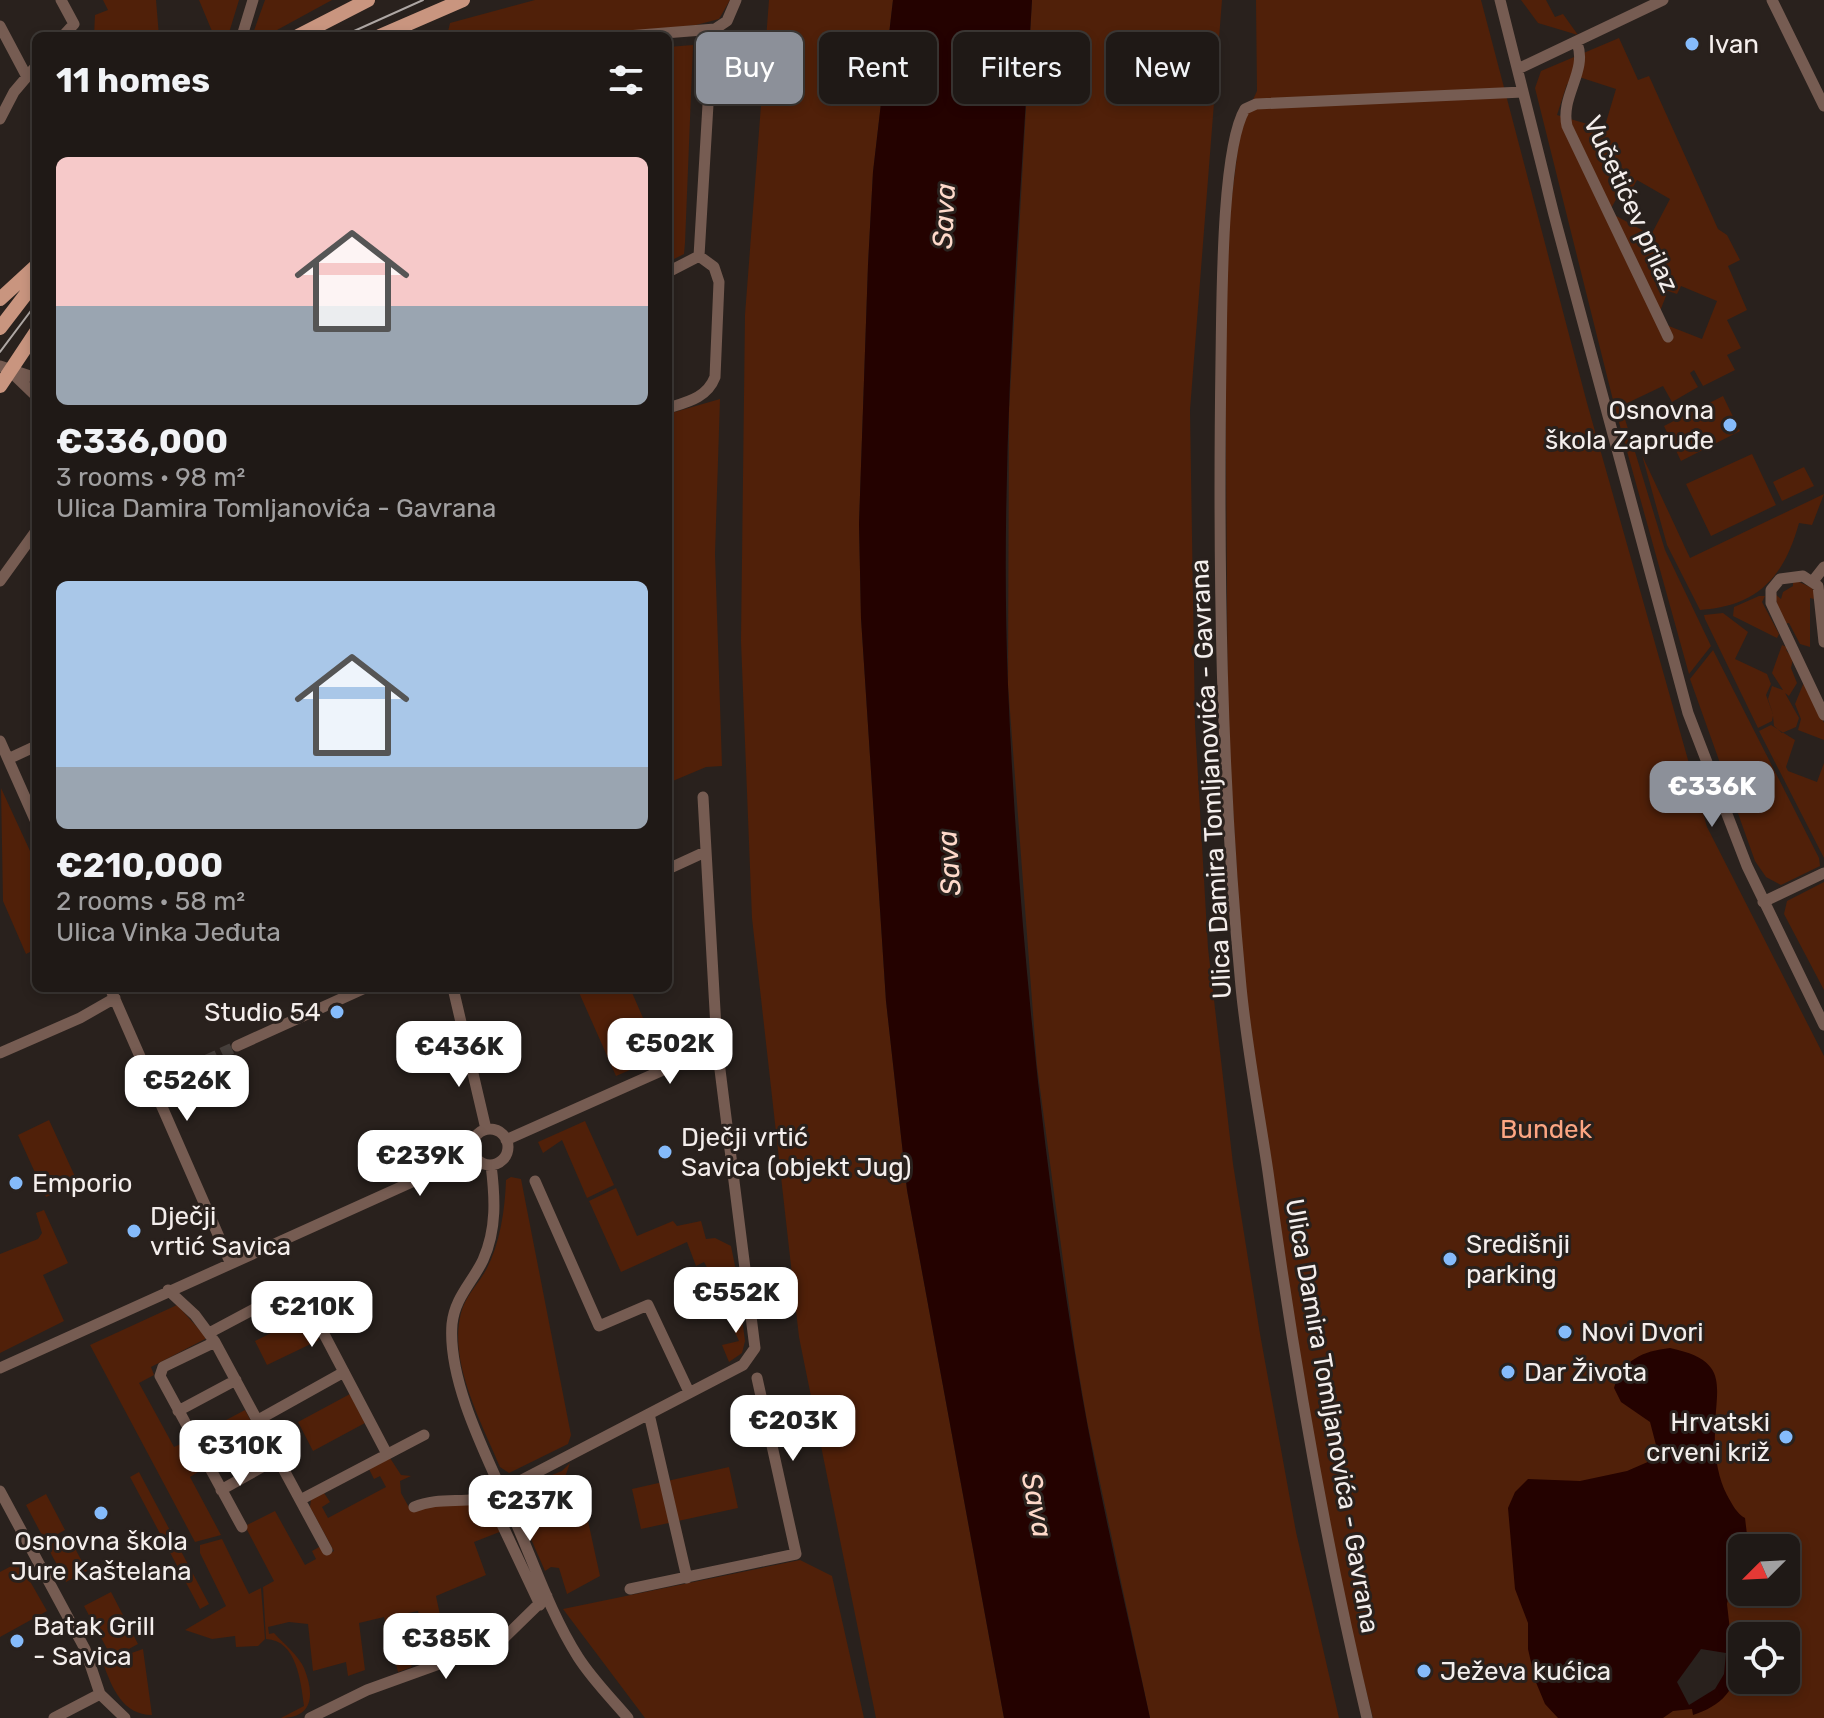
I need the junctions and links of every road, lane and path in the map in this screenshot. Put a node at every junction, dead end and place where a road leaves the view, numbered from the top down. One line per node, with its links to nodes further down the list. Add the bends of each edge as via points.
1 (61, 0): 11 (street, via 74,24)
2 (253, 0): 12 (street)
3 (368, 0): 13 (main road)
4 (463, 0): 14 (main road)
5 (736, 0): 10 (street, via 727,21)
6 (1500, 0): 17 (street)
7 (1663, 0): 16 (street)
8 (1772, 0): 23 (street)
9 (0, 26): 19 (street)
10 (709, 30): 15 (street); 25 (street)
11 (67, 32)
12 (243, 32)
13 (306, 32)
14 (389, 32)
15 (672, 33)
16 (1577, 43): 17 (street); 32 (street, Vučetićev prilaz, via 1581,57 1565,103 1567,126)
17 (1518, 69): 21 (street)
18 (32, 71): 19 (street)
19 (27, 77): 20 (street)
20 (14, 92): 22 (street); 24 (street)
21 (1523, 92): 52 (street, via 1688,713); 97 (street, Ulica Damira Tomljanovića - Gavrana, via 1256,104 1245,109 1234,138 1225,241 1220,448 1222,642 1241,988 1291,1336 1341,1608)
22 (0, 96)
23 (1824, 106)
24 (0, 119)
25 (699, 256): 27 (street); 37 (street, via 714,267 719,282 715,377 697,399)
26 (32, 270): 29 (main road)
27 (672, 270)
28 (32, 286): 30 (main road)
29 (0, 299)
30 (0, 328)
31 (32, 337): 33 (main road)
32 (1668, 337)
33 (5, 369): 34 (street); 35 (main road); 36 (street)
34 (32, 377)
35 (0, 386)
36 (32, 393)
37 (672, 407)
38 (32, 537): 40 (street)
39 (1824, 567): 41 (street)
40 (0, 581)
41 (1813, 581): 42 (street, via 1820,592); 43 (street, via 1788,576 1775,584 1770,596)
42 (1824, 642)
43 (1824, 715)
44 (0, 741): 46 (street)
45 (32, 748): 46 (street)
46 (8, 759): 48 (street)
47 (703, 797): 49 (street)
48 (32, 813)
49 (705, 852): 50 (street); 58 (street)
50 (672, 867)
51 (1824, 873): 52 (street)
52 (1763, 902): 56 (street)
53 (356, 992): 57 (street)
54 (454, 992): 62 (street)
55 (112, 993): 59 (street, via 80,1018); 61 (street)
56 (1824, 1025)
57 (237, 1046)
58 (717, 1046): 63 (street); 74 (street, via 755,1348 743,1365)
59 (0, 1053)
60 (177, 1074): 61 (street)
61 (153, 1084): 67 (street)
62 (486, 1129): 63 (street, via 498,1131); 64 (street, via 474,1139)
63 (506, 1140): 65 (street, via 505,1156)
64 (474, 1154): 65 (street); 67 (street)
65 (491, 1165): 83 (street, via 492,1234 483,1261 456,1302 452,1341 466,1400)
66 (535, 1181): 74 (street, via 599,1326 648,1305)
67 (230, 1262): 68 (street)
68 (168, 1290): 69 (street); 70 (street)
69 (212, 1338): 71 (street, via 292,1289 304,1296); 73 (street); 75 (street, via 161,1369)
70 (0, 1368)
71 (344, 1372): 77 (street); 79 (street)
72 (757, 1378): 89 (street, via 796,1554)
73 (236, 1380): 75 (street); 77 (street)
74 (689, 1392): 76 (street)
75 (178, 1411): 81 (street)
76 (649, 1414): 83 (street); 89 (street)
77 (258, 1420): 80 (street)
78 (424, 1435): 79 (street)
79 (387, 1454): 85 (street)
80 (278, 1458): 81 (street); 85 (street)
81 (221, 1490): 87 (street)
82 (0, 1491): 92 (street, via 96,1675)
83 (502, 1491): 84 (street); 91 (street)
84 (489, 1497): 86 (street, via 433,1498); 91 (street)
85 (300, 1500): 88 (street)
86 (414, 1507)
87 (242, 1527)
88 (327, 1550)
89 (687, 1578): 90 (street)
90 (630, 1589)
91 (543, 1601): 95 (street, via 500,1642 367,1690); 96 (street, via 580,1661)
92 (100, 1694): 93 (street); 94 (street)
93 (54, 1718)
94 (125, 1718)
95 (310, 1718)
96 (628, 1718)
97 (1367, 1718)

